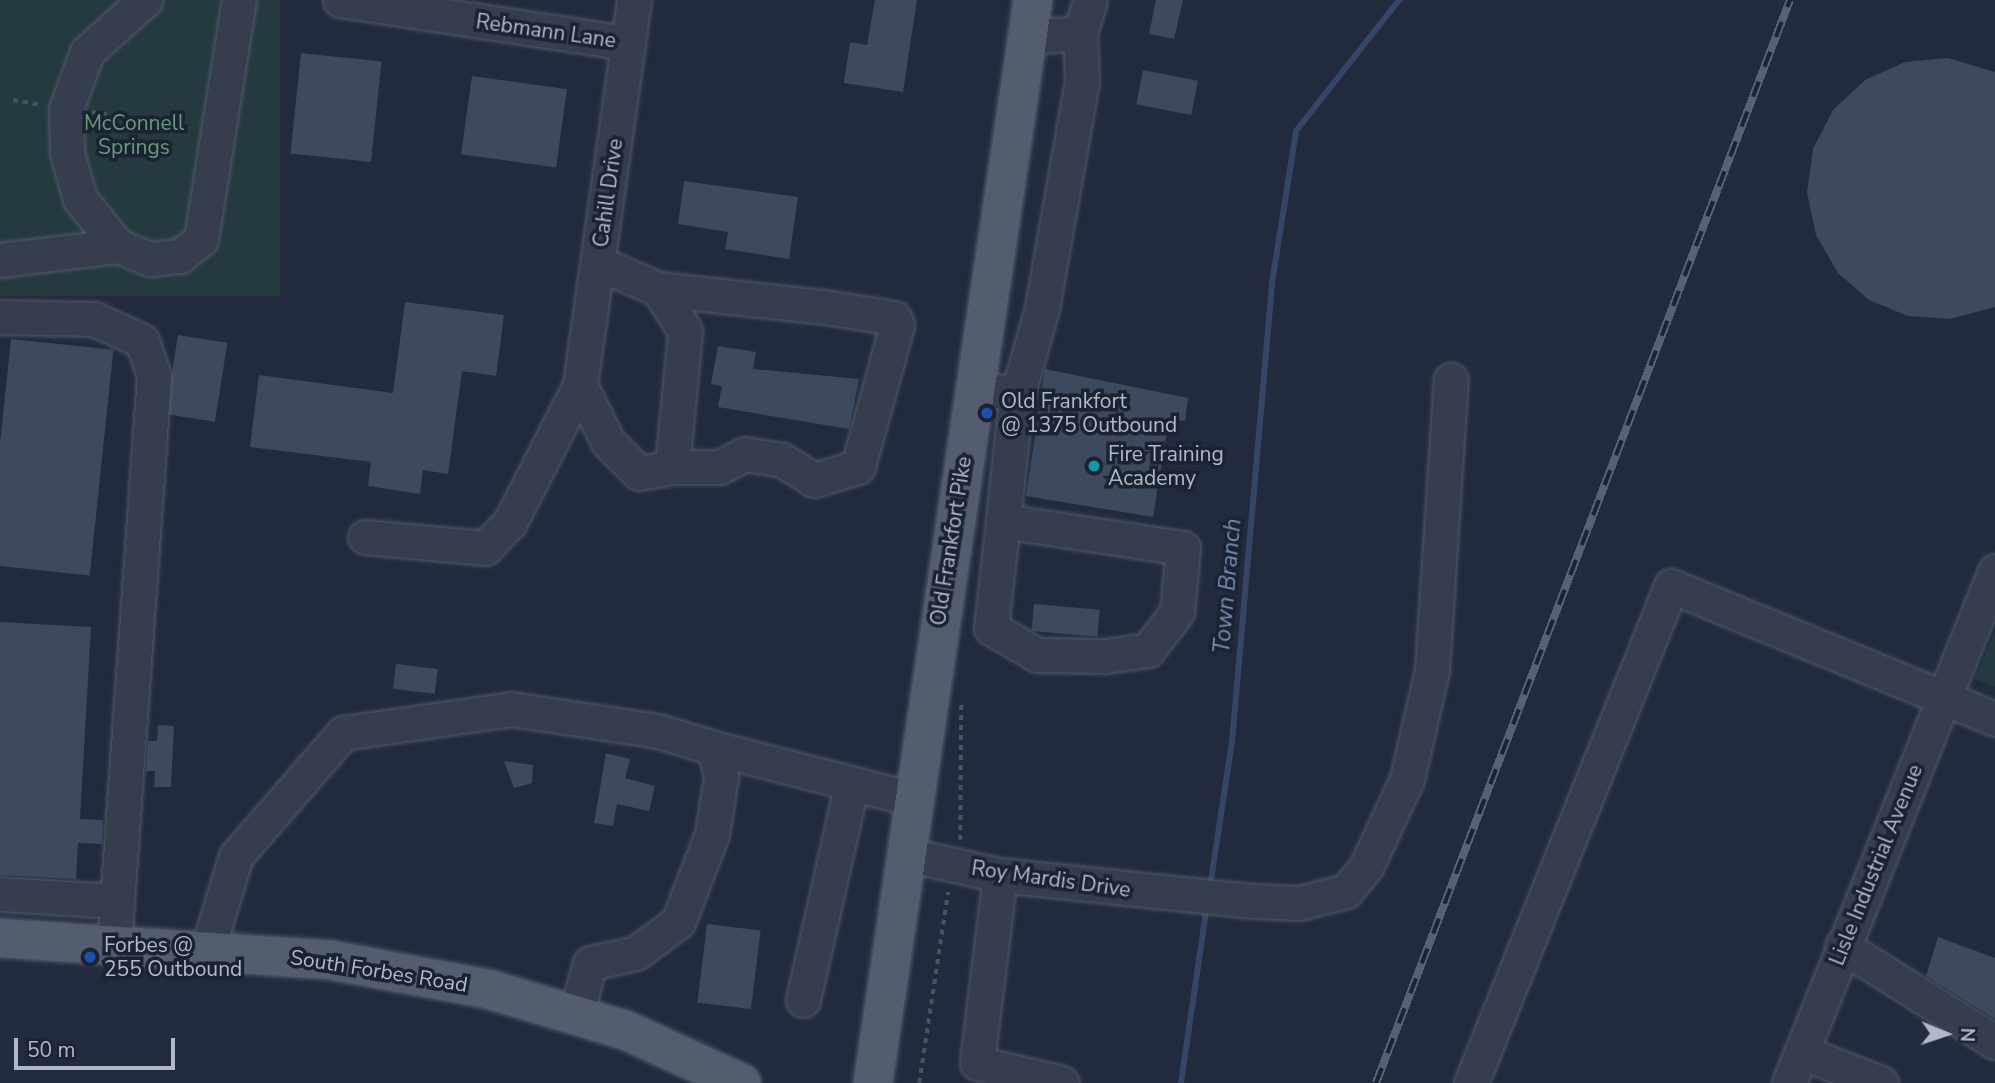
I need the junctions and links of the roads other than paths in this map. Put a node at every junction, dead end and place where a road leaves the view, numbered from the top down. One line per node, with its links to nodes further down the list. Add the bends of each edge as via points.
1 (145, 0): 10 (street, via 87,52 66,109 68,153 80,199)
2 (239, 0): 10 (street, via 201,239 180,256 160,258)
3 (340, 0): 9 (street, Rebmann Lane)
4 (634, 0): 9 (street, Cahill Drive)
5 (1033, 0): 8 (main road, Old Frankfort Pike)
6 (1090, 0): 7 (street)
7 (1080, 33): 8 (street); 18 (street, via 1080,95 1042,308)
8 (1027, 37): 17 (main road, Old Frankfort Pike)
9 (628, 43): 12 (street, Cahill Drive)
10 (118, 246): 11 (street)
11 (0, 260)
12 (598, 263): 13 (street); 16 (street, Cahill Drive)
13 (658, 289): 19 (street, via 685,331); 19 (street, via 825,307 894,318 897,325 858,467 814,480 782,460 745,454 720,467)
14 (0, 317): 31 (street, via 94,318 142,341 153,376)
15 (1451, 380): 29 (street, Roy Mardis Drive, via 1432,670 1407,779 1366,867 1346,891 1299,903 1253,901)
16 (580, 385): 19 (street, via 608,442 639,473); 21 (street, Cahill Drive, via 510,522 485,548)
17 (974, 389): 18 (street); 27 (main road, Old Frankfort Pike)
18 (1018, 393): 20 (street)
19 (672, 467)
20 (1003, 521): 20 (street, via 991,628 1037,655 1148,650 1177,612 1183,548)
21 (365, 537)
22 (1995, 571): 23 (street, Lisle Industrial Avenue)
23 (1944, 698): 24 (street); 34 (street, Lisle Industrial Avenue); 43 (street, via 1671,586)
24 (1995, 719)
25 (713, 748): 26 (street); 35 (street, via 658,731 511,709 343,733 236,856); 37 (street, via 721,777 712,834 678,922 636,953 590,963)
26 (852, 783): 27 (street); 36 (street)
27 (913, 799): 28 (main road, Old Frankfort Pike)
28 (905, 854): 29 (street, Roy Mardis Drive); 41 (main road, Old Frankfort Pike)
29 (1000, 875): 42 (street, via 977,1063)
30 (0, 894): 31 (street)
31 (116, 901): 33 (street)
32 (0, 938): 33 (main road, South Forbes Road)
33 (114, 945): 35 (main road, South Forbes Road)
34 (1842, 946): 38 (street); 39 (street, Lisle Industrial Avenue)
35 (207, 951): 37 (main road, South Forbes Road, via 330,960 488,989)
36 (803, 1000)
37 (576, 1014): 40 (main road, South Forbes Road)
38 (1995, 1042)
39 (1801, 1052): 44 (street, Lisle Industrial Avenue); 45 (street)
40 (741, 1083)
41 (873, 1083)
42 (1062, 1083)
43 (1471, 1083)
44 (1789, 1083)
45 (1881, 1083)

